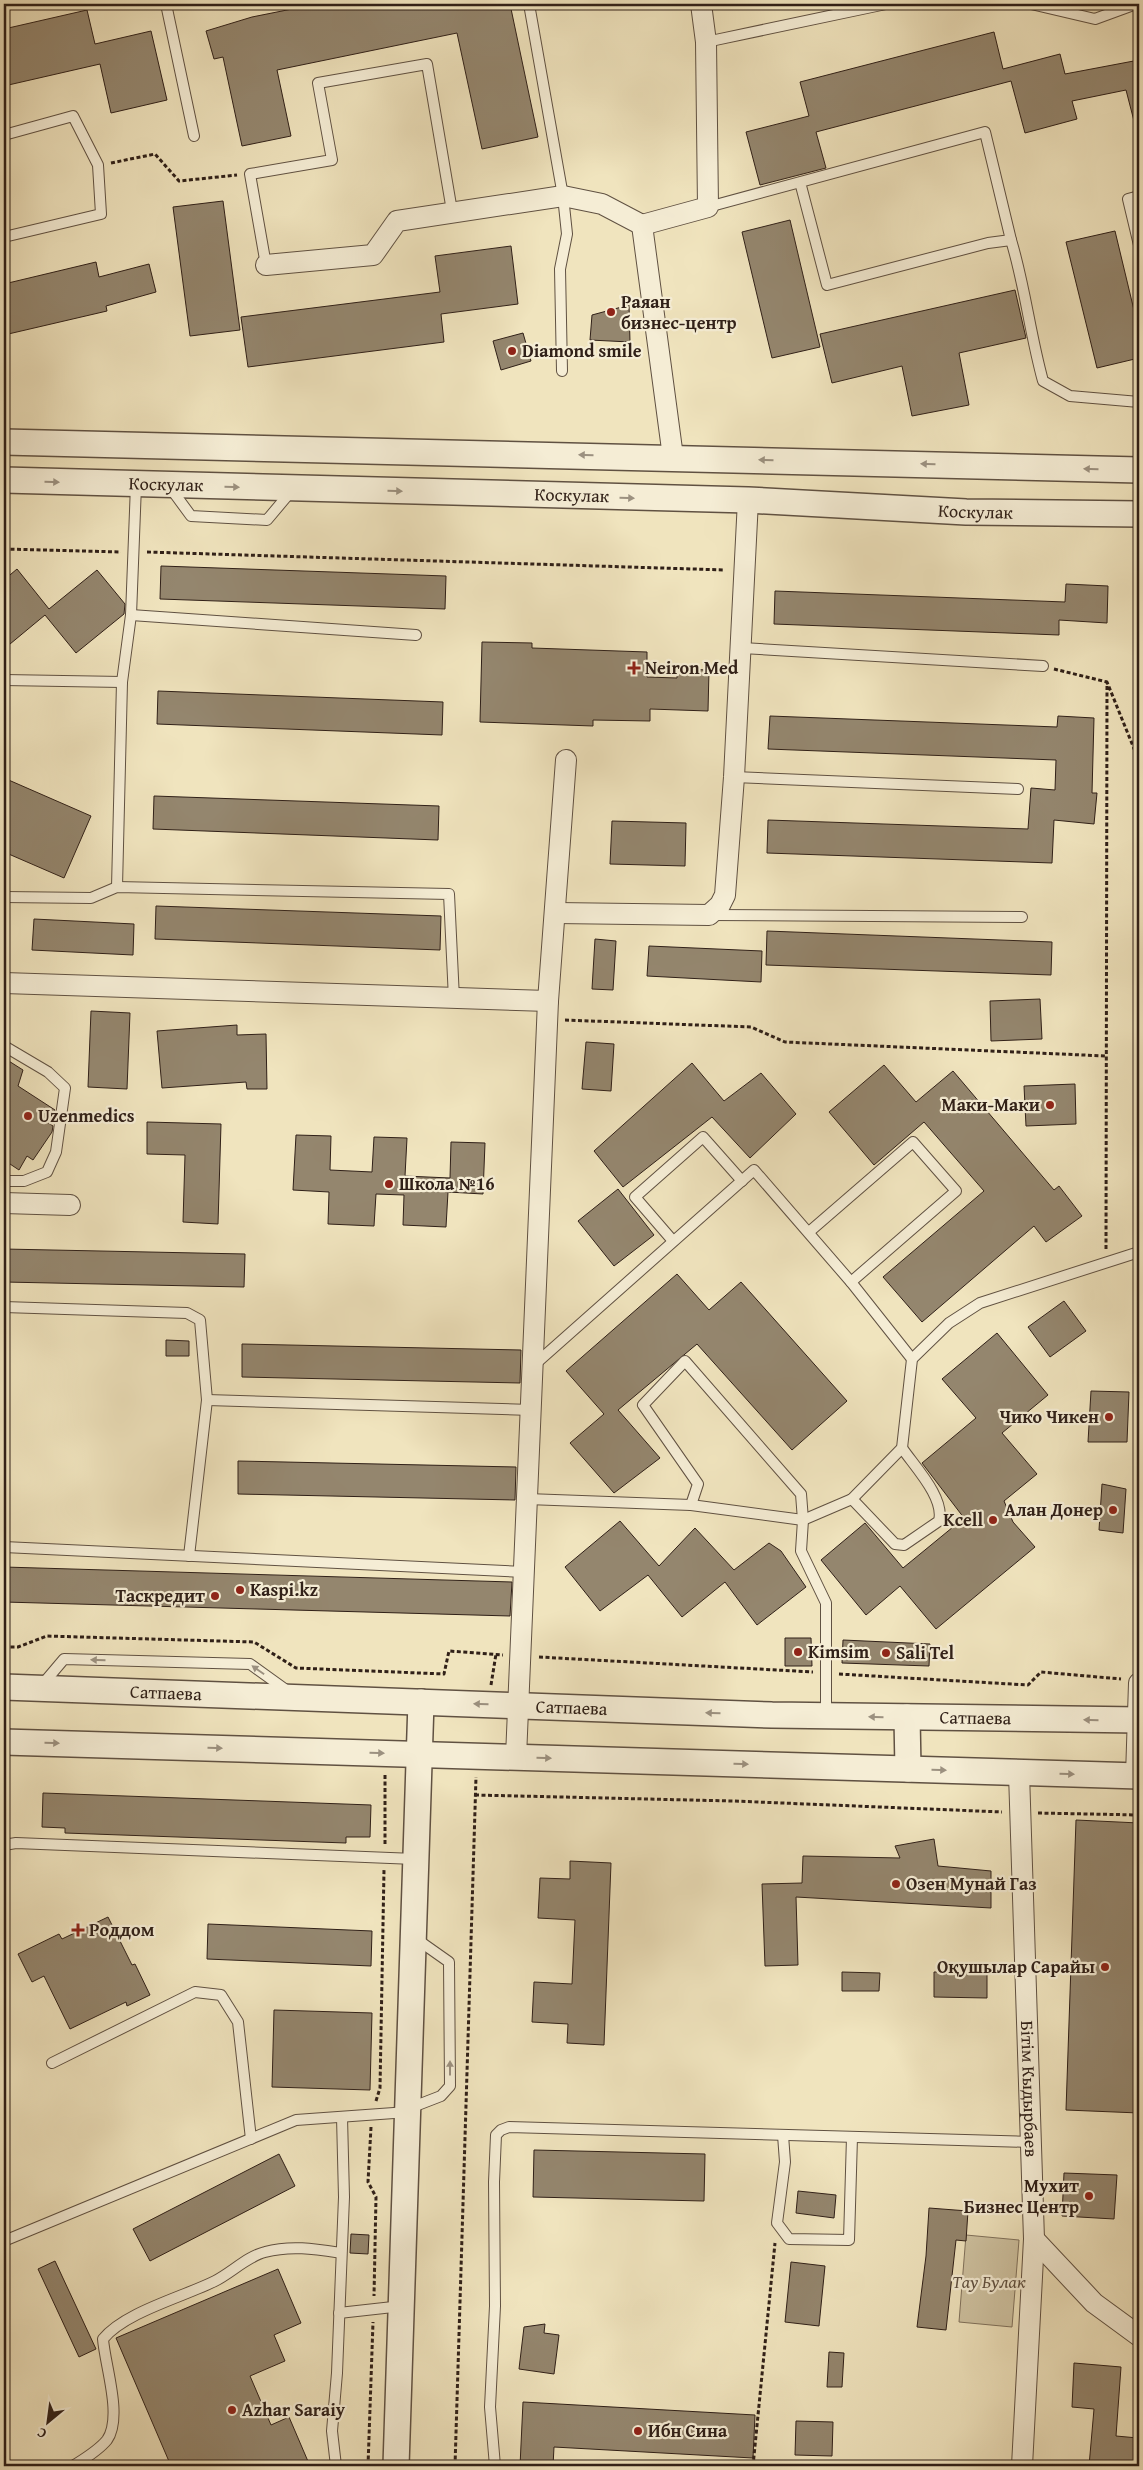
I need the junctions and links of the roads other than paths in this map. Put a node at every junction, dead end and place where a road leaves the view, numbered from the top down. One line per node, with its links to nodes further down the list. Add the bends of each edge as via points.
1 (166, 4): 9 (lane)
2 (529, 4): 11 (lane)
3 (702, 4): 7 (street)
4 (886, 4): 7 (lane)
5 (1031, 4): 6 (lane, via 1095,19)
6 (1136, 4)
7 (706, 42): 13 (street)
8 (4, 136): 16 (lane, via 73,116 98,165 101,214)
9 (194, 136)
10 (800, 182): 13 (lane); 17 (lane, via 826,285 988,243); 17 (lane, via 984,132)
11 (563, 196): 14 (street); 15 (street, via 602,204); 20 (lane, via 567,234 560,269)
12 (1139, 196): 18 (lane, via 1128,199)
13 (708, 208): 15 (street)
14 (452, 211): 19 (street, via 397,221 373,255); 19 (lane, via 427,64 318,83 332,160 250,174)
15 (642, 225): 23 (street)
16 (4, 237)
17 (1011, 240): 21 (lane, via 1021,271 1033,347 1043,381 1070,396)
18 (1139, 245)
19 (266, 265)
20 (562, 370)
21 (1139, 402)
22 (4, 442): 23 (street, one-way to 22)
23 (673, 457): 24 (street, one-way to 23); 27 (street)
24 (1139, 470)
25 (4, 480): 26 (street, Коскулак, one-way to 26)
26 (136, 485): 27 (street, Коскулак, one-way to 27); 30 (lane)
27 (678, 499): 28 (street, Коскулак)
28 (748, 500): 29 (street, Коскулак, via 966,512); 32 (street)
29 (1139, 514)
30 (131, 615): 31 (lane); 35 (lane)
31 (416, 635)
32 (742, 648): 33 (lane); 37 (street)
33 (1043, 666)
34 (4, 680): 35 (lane)
35 (122, 682): 39 (lane)
36 (566, 760): 41 (street)
37 (734, 777): 38 (lane); 42 (street, via 725,895)
38 (1018, 789)
39 (117, 887): 40 (lane, via 91,898); 45 (lane, via 449,894)
40 (4, 897)
41 (556, 913): 42 (street); 46 (street)
42 (709, 915): 43 (lane)
43 (1022, 917)
44 (4, 983): 45 (street)
45 (454, 999): 46 (street)
46 (548, 1010): 58 (street)
47 (4, 1046): 49 (lane, via 48,1072 65,1088 56,1152 46,1172 24,1181)
48 (742, 1180): 52 (lane, via 754,1170); 53 (lane); 53 (lane, via 703,1137 635,1197)
49 (4, 1181)
50 (4, 1203): 51 (street)
51 (70, 1205)
52 (809, 1232): 55 (lane); 55 (lane, via 913,1142 956,1191)
53 (674, 1241): 58 (lane)
54 (1139, 1252): 57 (lane, via 980,1303 950,1323)
55 (851, 1282): 57 (lane)
56 (4, 1307): 59 (lane, via 187,1313 200,1320)
57 (912, 1359): 61 (lane)
58 (533, 1366): 60 (street)
59 (207, 1400): 60 (lane); 67 (lane)
60 (531, 1410): 62 (street)
61 (902, 1448): 63 (lane); 63 (lane, via 935,1495 942,1511 939,1521 904,1545 895,1544)
62 (527, 1499): 64 (lane); 68 (street)
63 (852, 1499): 65 (lane)
64 (691, 1505): 65 (lane); 65 (lane, via 698,1484 643,1405 685,1361 801,1494)
65 (803, 1520): 73 (lane, via 801,1551 826,1603)
66 (4, 1547): 67 (lane)
67 (188, 1556): 68 (lane)
68 (524, 1572): 72 (street)
69 (1134, 1681): 75 (street)
70 (4, 1687): 71 (street, Сатпаева)
71 (421, 1702): 72 (street, Сатпаева, one-way to 71); 77 (street)
72 (518, 1706): 73 (street, Сатпаева, one-way to 72); 78 (street)
73 (826, 1716): 74 (street, Сатпаева, one-way to 73)
74 (907, 1717): 75 (street, Сатпаева, one-way to 74); 79 (street)
75 (1139, 1720): 81 (street)
76 (4, 1742): 77 (street, one-way to 77)
77 (419, 1754): 78 (street); 83 (street)
78 (516, 1757): 79 (street, one-way to 79)
79 (908, 1769): 80 (street, one-way to 80)
80 (1019, 1773): 81 (street, one-way to 81); 91 (street, Бiтiм Кыдырбаев)
81 (1138, 1776)
82 (4, 1845): 83 (lane)
83 (416, 1859): 84 (street)
84 (414, 1938): 86 (street); 86 (lane, one-way to 84, via 441,2096 450,2086 449,1962)
85 (52, 2063): 90 (lane, via 195,1992 222,1995 238,2022)
86 (408, 2110): 87 (lane); 95 (street)
87 (342, 2116): 90 (lane, via 296,2120); 94 (lane, via 344,2197)
88 (783, 2135): 89 (lane); 89 (lane, via 785,2162 777,2223 790,2239 849,2240); 101 (lane, via 509,2127 496,2135 496,2306 490,2407)
89 (852, 2137): 91 (lane)
90 (251, 2138): 93 (lane)
91 (1031, 2142): 92 (street, Бiтiм Кыдырбаев)
92 (1034, 2238): 97 (street, via 1094,2304); 102 (street, Бiтiм Кыдырбаев)
93 (4, 2241)
94 (341, 2253): 96 (lane); 98 (lane, via 301,2247 263,2252 216,2281 129,2319 110,2331 104,2339 113,2422 107,2439)
95 (402, 2306): 96 (lane); 100 (street)
96 (339, 2312): 99 (lane, via 332,2431)
97 (1139, 2336)
98 (73, 2466)
99 (336, 2466)
100 (396, 2466)
101 (495, 2466)
102 (1022, 2466)

